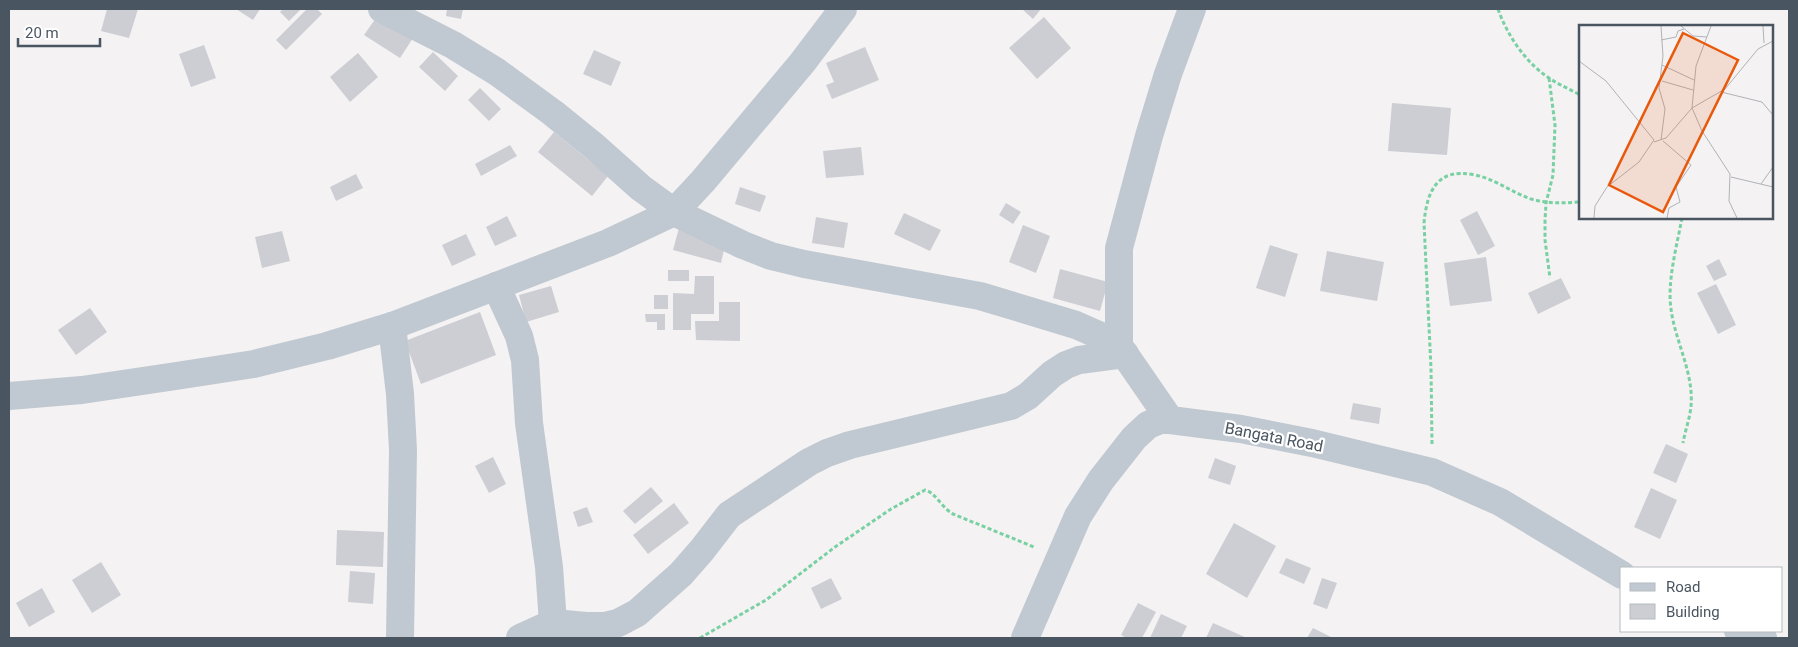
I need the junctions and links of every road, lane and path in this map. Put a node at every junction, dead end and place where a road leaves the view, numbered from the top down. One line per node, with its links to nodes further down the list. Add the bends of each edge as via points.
1 (385, 9): 9 (street, via 497,72 553,113)
2 (843, 9): 9 (street, via 802,63)
3 (1192, 9): 14 (street, via 1149,136 1119,248)
4 (1498, 9): 5 (path, via 1514,41 1532,64)
5 (1549, 78): 6 (path); 8 (path, via 1555,150)
6 (1579, 94)
7 (1579, 202): 8 (path)
8 (1546, 203): 11 (path, via 1545,240); 18 (path, via 1475,175 1445,176 1433,187 1426,204 1424,224)
9 (674, 212): 12 (street, via 608,243); 14 (street, via 771,256 980,296 1076,325 1110,340)
10 (1682, 219): 17 (path, via 1670,293 1673,322 1690,389 1691,405)
11 (1550, 278)
12 (496, 286): 13 (street); 21 (street, via 519,336 525,360 529,423 549,567)
13 (392, 326): 15 (street, via 254,364 91,388); 23 (street, via 403,450)
14 (1122, 350): 16 (street); 21 (street, via 1066,365 1011,406 827,453 729,515 682,574 637,613 605,626)
15 (9, 396)
16 (1170, 420): 18 (street, Bangata Road, via 1312,443); 19 (street, Bangata Road, via 1148,425 1134,438 1078,516)
17 (1683, 443)
18 (1432, 472): 20 (street, Bangata Road, via 1500,502)
19 (1060, 558): 25 (path, via 953,514 925,490 835,547 766,600); 26 (street, Bangata Road)
20 (1620, 574)
21 (553, 623): 24 (street)
22 (1742, 632): 27 (street)
23 (400, 638)
24 (520, 638)
25 (700, 638)
26 (1025, 638)
27 (1763, 638)

